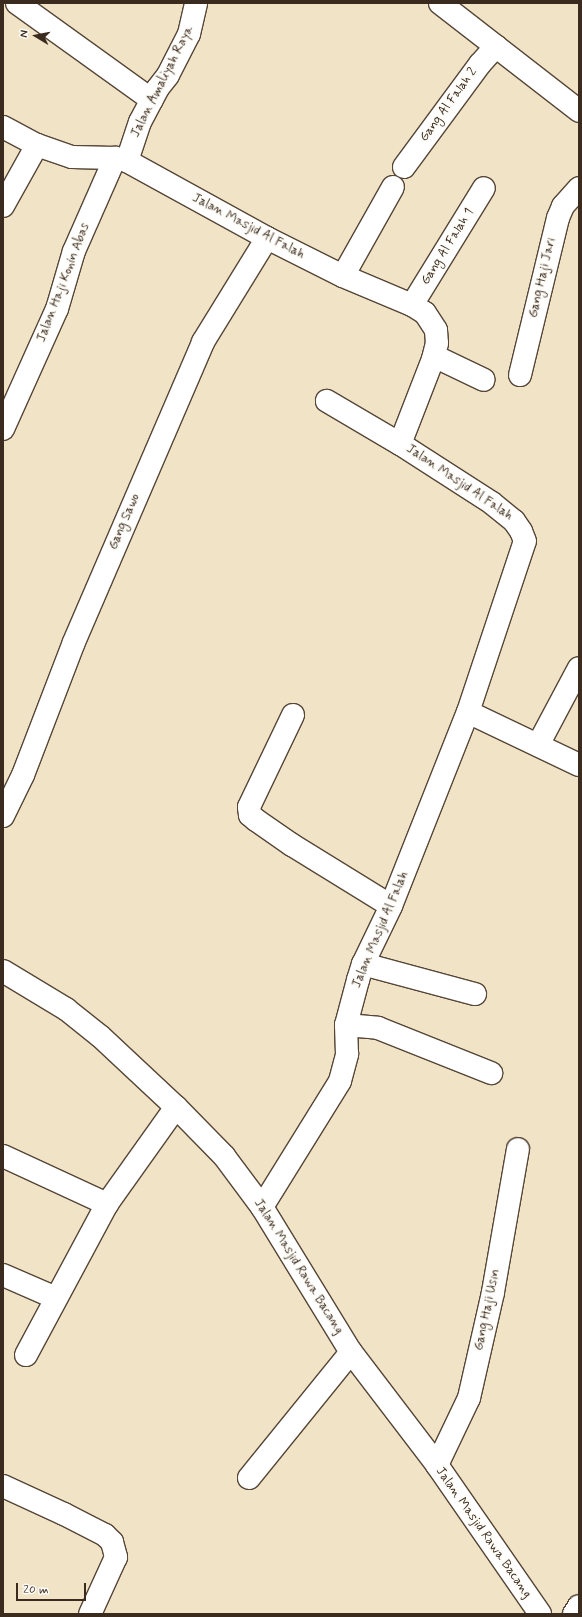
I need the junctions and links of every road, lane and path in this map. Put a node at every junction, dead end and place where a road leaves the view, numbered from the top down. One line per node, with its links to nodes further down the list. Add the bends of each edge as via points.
1 (17, 3): 5 (street)
2 (196, 3): 5 (street, Jalan Amaliyah Raya, via 189,34)
3 (440, 3): 4 (street)
4 (496, 46): 6 (street); 10 (street, Gang Al Falah 2)
5 (152, 100): 9 (street, Jalan Amaliyah Raya)
6 (579, 111)
7 (3, 126): 8 (street)
8 (37, 145): 9 (street, via 72,157); 14 (street)
9 (121, 160): 15 (street, Jalan Masjid Al Falah); 22 (street, Jalan Haji Konin Abas, via 74,251 57,309)
10 (404, 167)
11 (393, 187): 16 (street)
12 (484, 188): 17 (street, Gang Al Falah 1)
13 (579, 188): 19 (street, Gang Haji Jari, via 563,206 558,218)
14 (3, 206)
15 (267, 238): 16 (street, Jalan Masjid Al Falah); 29 (street, Gang Sawo, via 203,342 78,634 23,775)
16 (343, 276): 17 (street, Jalan Masjid Al Falah)
17 (412, 305): 18 (street, Jalan Masjid Al Falah, via 425,313 436,330)
18 (434, 356): 20 (street); 23 (street, Jalan Masjid Al Falah)
19 (520, 375)
20 (484, 380)
21 (327, 401): 23 (street)
22 (3, 429)
23 (400, 444): 25 (street, Jalan Masjid Al Falah, via 492,503 514,521 525,541)
24 (579, 668): 27 (street)
25 (468, 712): 27 (street); 30 (street, Jalan Masjid Al Falah)
26 (293, 715): 30 (street, via 249,807 250,815 292,845)
27 (538, 745): 28 (street)
28 (579, 765)
29 (3, 816)
30 (391, 906): 31 (street, Jalan Masjid Al Falah)
31 (364, 964): 33 (street); 34 (street, Jalan Masjid Al Falah)
32 (3, 971): 36 (street, Jalan Masjid Rawa Bacang, via 66,1008)
33 (475, 994)
34 (346, 1025): 35 (street, via 378,1028); 40 (street, Jalan Masjid Al Falah, via 347,1054 340,1081)
35 (491, 1073)
36 (176, 1107): 39 (street); 40 (street, Jalan Masjid Rawa Bacang, via 224,1156)
37 (518, 1148): 45 (street, Gang Haji Usin, via 493,1292 469,1398)
38 (3, 1156): 39 (street)
39 (107, 1204): 42 (street)
40 (262, 1207): 43 (street, Jalan Masjid Rawa Bacang)
41 (3, 1275): 42 (street)
42 (56, 1298): 44 (street)
43 (351, 1352): 45 (street, Jalan Masjid Rawa Bacang); 46 (street)
44 (26, 1355)
45 (436, 1465): 50 (street, Jalan Masjid Rawa Bacang)
46 (249, 1478)
47 (3, 1486): 49 (street, via 105,1535 112,1542 116,1557)
48 (579, 1606): 51 (street)
49 (90, 1614)
50 (540, 1614)
51 (574, 1614)

